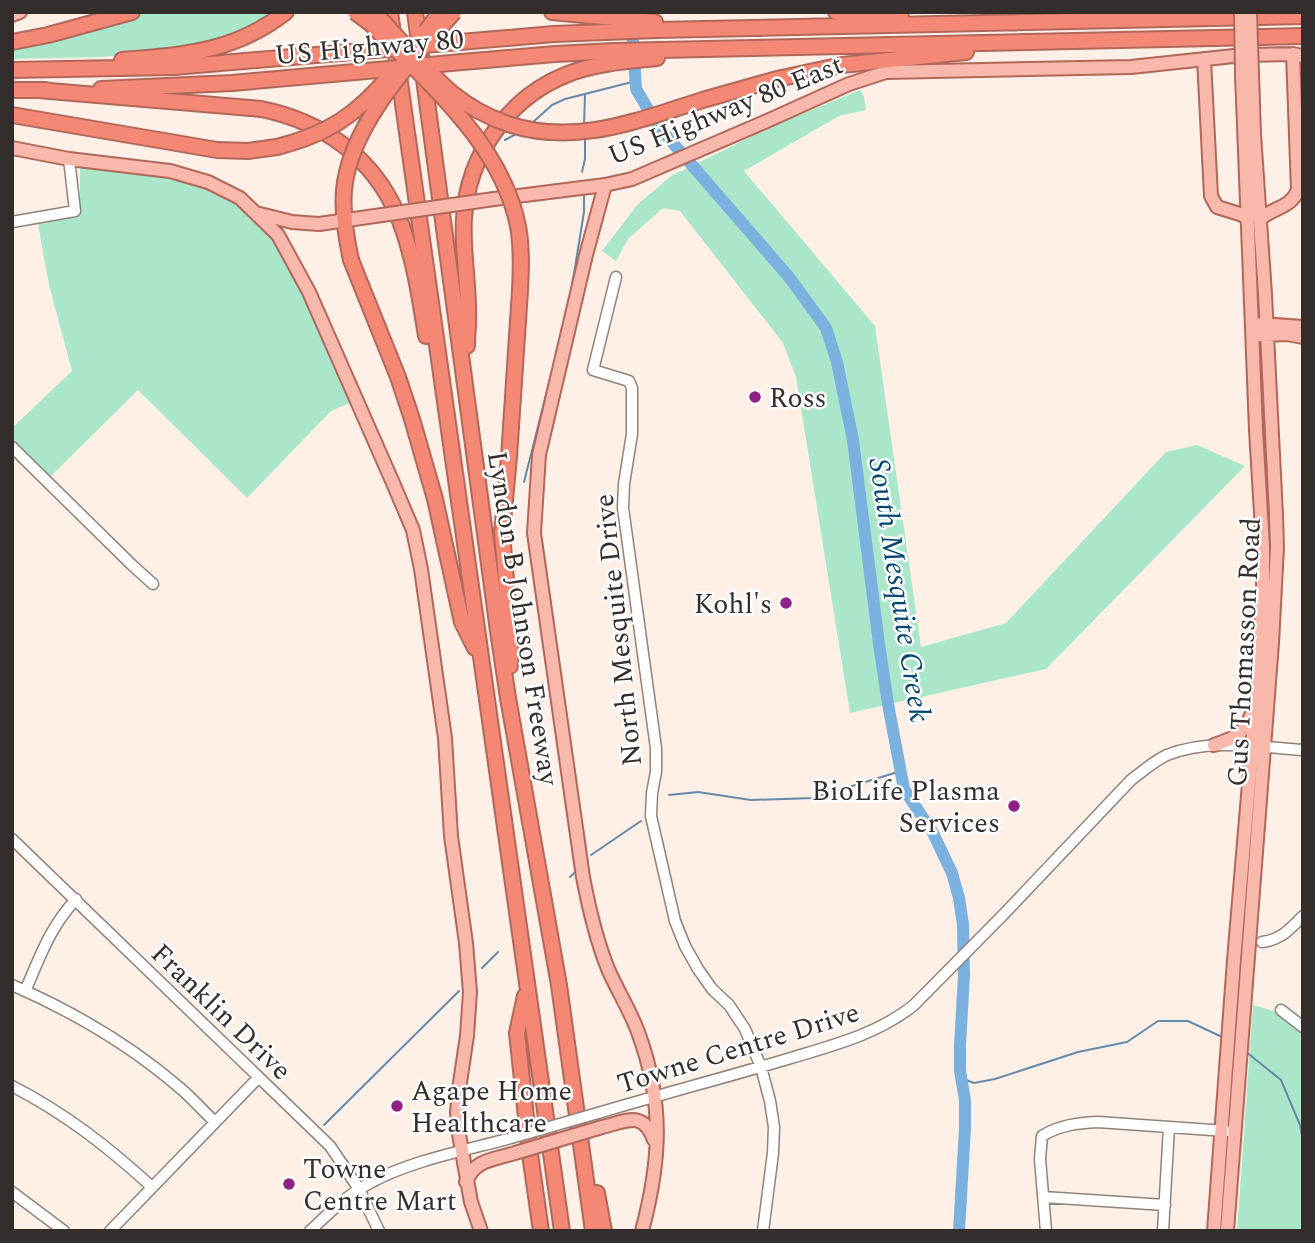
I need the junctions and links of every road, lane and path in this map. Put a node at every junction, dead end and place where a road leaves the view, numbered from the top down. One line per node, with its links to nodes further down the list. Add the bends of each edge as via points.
1 (20, 12): 13 (main road)
2 (132, 12): 18 (highway)
3 (286, 12): 27 (highway, via 254,34 215,48)
4 (355, 12): 54 (highway, bridge, via 468,124 506,186 518,226 520,291 502,533 511,639)
5 (374, 12): 21 (highway, bridge, via 454,94 490,118 540,132 567,134 620,125 842,65)
6 (390, 12): 49 (highway, Lyndon B Johnson Freeway)
7 (415, 12): 47 (highway, Lyndon B Johnson Freeway)
8 (440, 12): 31 (highway, bridge, via 364,104 314,136 277,147 217,150)
9 (454, 12): 53 (highway, bridge, via 361,133 344,189 344,231 412,419 462,622)
10 (552, 12): 17 (highway)
11 (836, 12): 16 (highway)
12 (1251, 12): 28 (main road, bridge)
13 (12, 15)
14 (1237, 15): 15 (highway); 16 (highway); 28 (main road, bridge)
15 (1303, 16)
16 (938, 24): 17 (highway, via 708,29)
17 (606, 25): 27 (highway, US Highway 80, bridge, via 174,67)
18 (63, 31): 19 (highway); 22 (highway)
19 (12, 36)
20 (1303, 36): 21 (highway)
21 (1068, 41): 24 (highway, via 767,48 721,55)
22 (12, 42)
23 (1298, 55): 25 (main road, US Highway 80 East); 36 (main road, via 1299,184)
24 (613, 57): 30 (highway, US Highway 80, bridge, via 555,54 232,83); 47 (highway, via 533,93 503,121 480,158 464,218)
25 (1204, 58): 34 (main road, US Highway 80 East, via 1131,67 886,72 649,173); 37 (main road, via 1211,196)
26 (12, 70): 27 (highway, US Highway 80)
27 (51, 70)
28 (1247, 74): 35 (main road, Gus Thomasson Road)
29 (12, 90): 30 (highway, US Highway 80)
30 (38, 90): 49 (highway, via 278,112 309,123 345,146 373,175 398,218)
31 (12, 115)
32 (12, 148): 33 (main road, US Highway 80 East)
33 (69, 159): 38 (main road, US Highway 80 East, via 192,176 225,189); 40 (street, via 75,211)
34 (605, 185): 38 (main road, US Highway 80 East, bridge, via 319,223 292,222); 73 (main road, Lyndon B Johnson Freeway, via 539,455 534,533 589,912 609,971 637,1029)
35 (1252, 194): 36 (main road); 37 (main road, via 1236,207); 39 (main road, Gus Thomasson Road)
36 (1286, 205): 39 (main road)
37 (1222, 209): 39 (main road)
38 (255, 212): 78 (main road, via 278,235 309,292 413,530 445,738 451,836 469,967 469,1015 457,1112)
39 (1254, 220): 41 (main road, Gus Thomasson Road)
40 (12, 222)
41 (1254, 246): 44 (main road, Gus Thomasson Road); 45 (main road, Gus Thomasson Road)
42 (616, 277): 70 (street, North Mesquite Drive, via 593,370 629,382 632,388 623,508 656,748 651,816 681,936 698,969 745,1029)
43 (1303, 327): 44 (main road)
44 (1267, 329): 45 (main road); 46 (main road); 50 (main road, Gus Thomasson Road)
45 (1253, 330): 50 (main road, Gus Thomasson Road, via 1256,430)
46 (1303, 337)
47 (465, 382): 54 (highway, Lyndon B Johnson Freeway)
48 (12, 447): 51 (street)
49 (452, 457): 53 (highway, Lyndon B Johnson Freeway)
50 (1270, 547): 52 (main road, Gus Thomasson Road)
51 (153, 584)
52 (1266, 643): 55 (main road, Gus Thomasson Road); 57 (main road, Gus Thomasson Road)
53 (481, 658): 66 (highway, Lyndon B Johnson Freeway)
54 (508, 698): 65 (highway, Lyndon B Johnson Freeway)
55 (1256, 703): 56 (main road, via 1244,729 1233,739); 57 (main road, Gus Thomasson Road)
56 (1214, 745): 57 (street, Towne Centre Drive); 70 (street, Towne Centre Drive, via 1167,755 1131,780 905,1013 876,1030)
57 (1258, 747): 58 (street, Towne Centre Drive); 60 (main road, Gus Thomasson Road)
58 (1303, 750)
59 (12, 839): 61 (street, Franklin Drive)
60 (1246, 892): 76 (main road, Gus Thomasson Road, via 1227,1067); 76 (main road, Gus Thomasson Road, via 1239,1077)
61 (76, 899): 67 (street, via 49,935); 71 (street, Franklin Drive)
62 (1303, 916): 63 (street, via 1284,936)
63 (1262, 942)
64 (12, 985): 67 (street)
65 (559, 985): 92 (highway, Lyndon B Johnson Freeway); 93 (highway)
66 (527, 987): 90 (highway, via 517,1033); 91 (highway, Lyndon B Johnson Freeway)
67 (25, 991): 74 (street, via 77,1015 139,1055)
68 (1281, 1010): 69 (street)
69 (1303, 1027)
70 (761, 1067): 73 (street, Towne Centre Drive); 95 (street, North Mesquite Drive, via 774,1127)
71 (258, 1078): 74 (street); 81 (street, Franklin Drive, via 330,1146)
72 (12, 1086): 80 (street, via 63,1114)
73 (656, 1096): 77 (main road, Lyndon B Johnson Freeway); 78 (street, Towne Centre Drive, bridge)
74 (215, 1122): 80 (street)
75 (1169, 1127): 76 (street); 83 (street, via 1098,1122 1050,1130 1042,1136); 84 (street)
76 (1228, 1131): 98 (main road, Gus Thomasson Road); 99 (main road, Gus Thomasson Road)
77 (657, 1147): 79 (main road, bridge, via 650,1129 636,1120 481,1164); 94 (main road, Lyndon B Johnson Freeway)
78 (461, 1151): 79 (main road); 81 (street, Towne Centre Drive, via 389,1173)
79 (466, 1182): 89 (main road)
80 (152, 1187): 86 (street)
81 (359, 1189): 87 (street, Towne Centre Drive); 88 (street, Franklin Drive)
82 (12, 1192): 85 (street)
83 (1043, 1197): 84 (street); 96 (street)
84 (1165, 1205): 97 (street)
85 (64, 1231)
86 (110, 1231)
87 (310, 1231)
88 (379, 1231)
89 (481, 1231)
90 (541, 1231)
91 (562, 1231)
92 (593, 1231)
93 (604, 1231)
94 (642, 1231)
95 (763, 1231)
96 (1046, 1231)
97 (1163, 1231)
98 (1214, 1231)
99 (1227, 1231)

